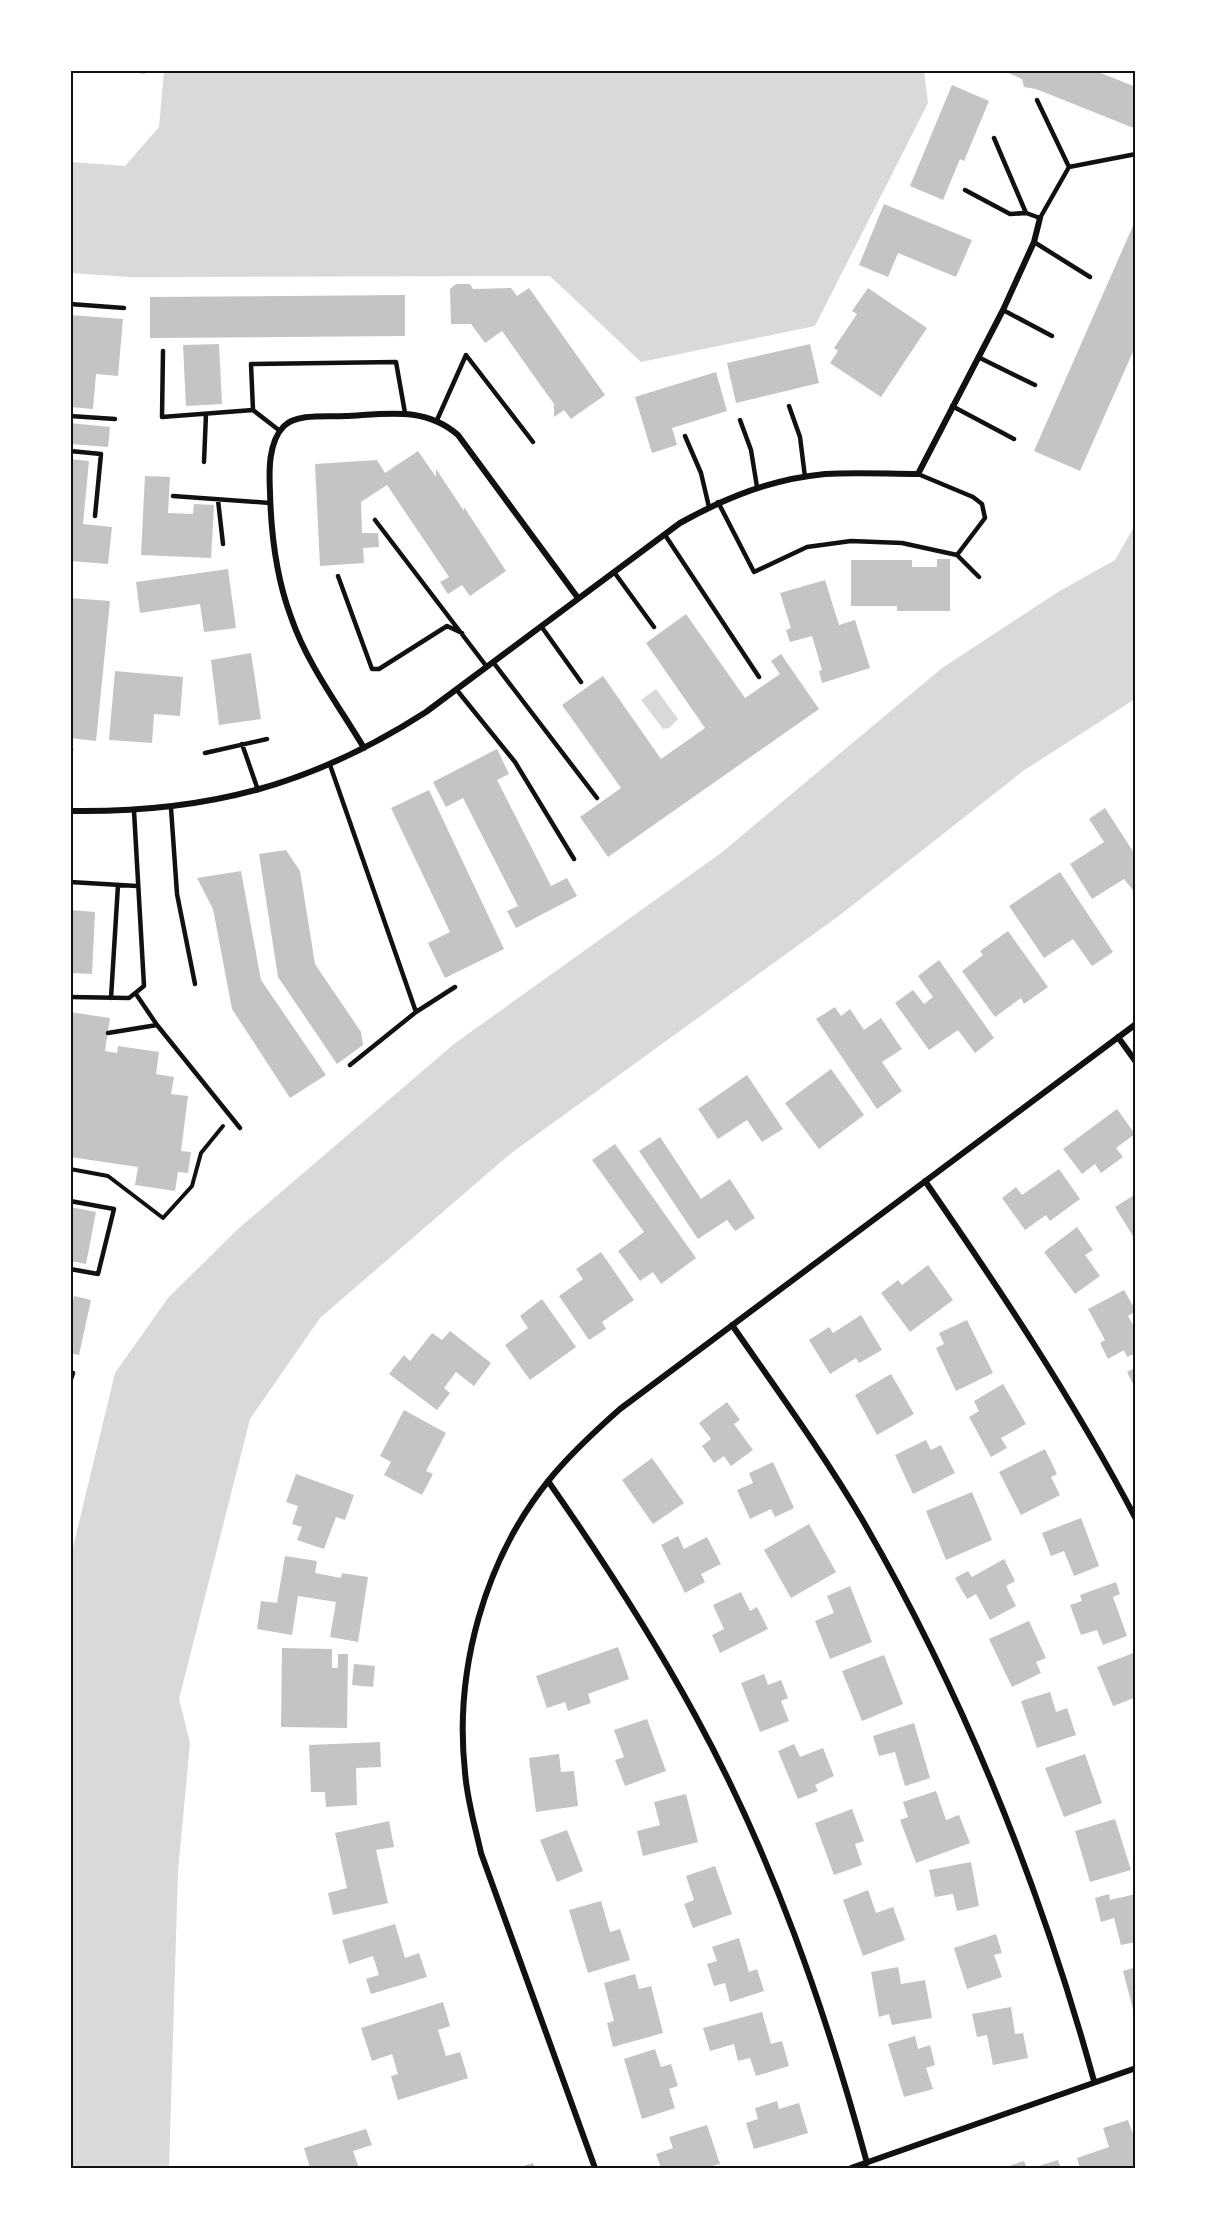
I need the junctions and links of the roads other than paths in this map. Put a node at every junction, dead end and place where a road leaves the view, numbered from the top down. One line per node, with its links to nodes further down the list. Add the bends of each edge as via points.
1 (1037, 100): 4 (lane)
2 (993, 138): 6 (lane)
3 (1136, 154): 4 (lane)
4 (1069, 167): 7 (lane)
5 (965, 190): 6 (lane, via 1010,214)
6 (1026, 213): 7 (lane)
7 (1040, 218): 8 (street)
8 (1034, 242): 9 (lane); 12 (street)
9 (1090, 277)
10 (70, 304): 11 (lane)
11 (124, 308)
12 (1003, 310): 13 (lane); 15 (street)
13 (1052, 336)
14 (163, 351): 21 (lane, via 162,417)
15 (978, 357): 16 (lane); 18 (street)
16 (1035, 385)
17 (789, 406): 33 (lane, via 800,437)
18 (952, 406): 28 (lane); 32 (street)
19 (253, 410): 20 (lane, via 251,364 396,362); 21 (lane); 26 (lane)
20 (405, 413): 24 (street); 26 (street, via 301,418)
21 (206, 414): 31 (lane)
22 (70, 416): 23 (lane)
23 (115, 419)
24 (438, 420): 29 (lane, via 466,356); 48 (street, via 458,435)
25 (741, 420): 34 (lane)
26 (280, 431): 38 (street, via 274,442 269,473)
27 (685, 436): 39 (lane, via 701,473)
28 (1014, 439)
29 (533, 442)
30 (70, 452): 40 (lane, via 101,454)
31 (204, 462)
32 (918, 474): 33 (street); 44 (lane, via 982,504 985,518)
33 (805, 477): 34 (street)
34 (758, 488): 37 (street)
35 (173, 496): 36 (lane)
36 (218, 500): 38 (lane); 43 (lane)
37 (718, 502): 39 (street); 44 (lane, via 754,572 807,547 851,541 902,543)
38 (270, 503): 58 (street, via 276,558 290,616 304,648)
39 (709, 507): 42 (street)
40 (95, 516)
41 (375, 520): 51 (lane)
42 (665, 535): 45 (street); 53 (lane)
43 (223, 544)
44 (957, 555): 47 (lane)
45 (614, 572): 48 (street); 50 (lane)
46 (338, 576): 51 (lane, via 372,669 379,669 447,626)
47 (979, 577)
48 (578, 598): 49 (street)
49 (541, 626): 52 (street); 54 (lane)
50 (654, 627)
51 (462, 633): 52 (lane)
52 (490, 664): 55 (street); 62 (lane)
53 (759, 677)
54 (581, 682)
55 (456, 689): 58 (street, via 393,733); 66 (lane, via 515,762)
56 (267, 738): 57 (lane)
57 (242, 744): 59 (lane); 61 (lane)
58 (364, 748): 60 (street)
59 (205, 753)
60 (330, 765): 61 (street); 75 (lane)
61 (258, 790): 63 (street)
62 (597, 798)
63 (171, 808): 65 (street); 70 (lane, via 177,894)
64 (70, 811): 65 (street)
65 (134, 811): 69 (lane)
66 (574, 859)
67 (70, 882): 68 (lane)
68 (118, 885): 69 (lane); 74 (lane)
69 (137, 886): 72 (lane, via 144,986)
70 (195, 984)
71 (455, 987): 75 (lane)
72 (136, 994): 74 (lane); 76 (lane)
73 (70, 997): 74 (lane)
74 (111, 998)
75 (416, 1012): 81 (lane)
76 (157, 1024): 78 (lane); 82 (lane)
77 (1136, 1024): 79 (street)
78 (108, 1033)
79 (1118, 1037): 80 (street); 83 (street)
80 (1136, 1062)
81 (350, 1065)
82 (240, 1128)
83 (925, 1181): 86 (street); 90 (street, via 1004,1294 1061,1385)
84 (70, 1201): 85 (lane, via 114,1209 98,1274)
85 (70, 1269)
86 (732, 1325): 89 (street, via 620,1409 582,1442); 92 (street, via 862,1520 957,1700 1034,1887 1067,1983)
87 (73, 1373): 88 (lane)
88 (70, 1382)
89 (548, 1481): 93 (street, via 649,1633 739,1802 812,1979); 94 (street, via 513,1534 476,1625 463,1706 465,1772 481,1853)
90 (1136, 1520)
91 (1136, 2068): 92 (street)
92 (1094, 2081): 93 (street)
93 (867, 2163): 95 (street)
94 (595, 2169)
95 (851, 2169)

